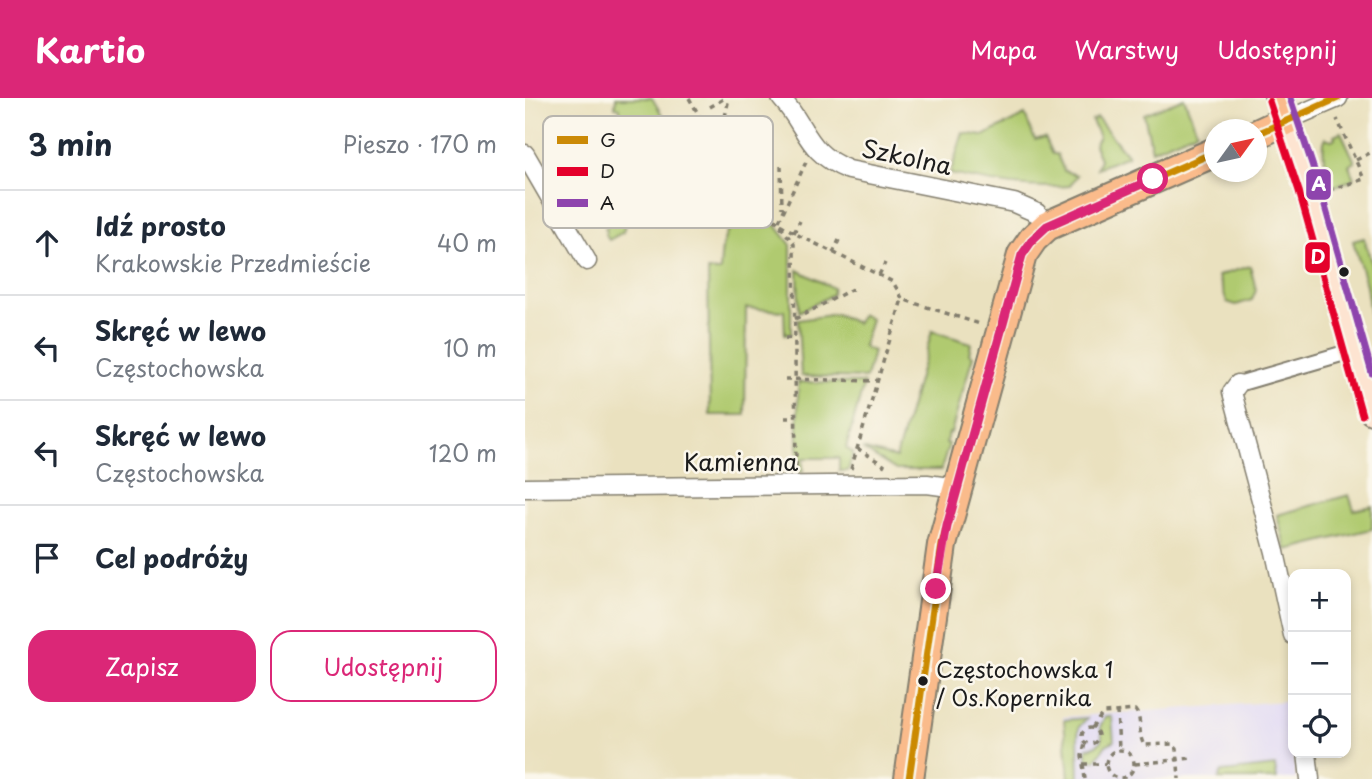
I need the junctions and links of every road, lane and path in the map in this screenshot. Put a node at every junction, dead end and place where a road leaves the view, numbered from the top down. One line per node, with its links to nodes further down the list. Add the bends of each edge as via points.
1 (689, 98): 7 (path)
2 (727, 98): 5 (path); 8 (path)
3 (781, 98): 23 (street, Szkolna, via 810,142 834,164 1014,203 1037,213)
4 (1338, 98): 6 (street)
5 (710, 107)
6 (1283, 109): 10 (main road); 39 (main road)
7 (699, 116)
8 (725, 116)
9 (1337, 119): 15 (path)
10 (1267, 124)
11 (1372, 152): 15 (path)
12 (525, 153): 17 (street)
13 (1204, 157): 23 (main road)
14 (807, 160): 19 (path)
15 (1356, 160): 18 (path, via 1364,179)
16 (781, 166): 19 (path)
17 (543, 184)
18 (1329, 190)
19 (782, 210): 22 (path)
20 (773, 218): 22 (path)
21 (800, 221): 25 (path)
22 (778, 223): 25 (path); 28 (path)
23 (1047, 226): 52 (main road, via 1022,255)
24 (568, 228): 30 (street)
25 (794, 233): 26 (path)
26 (800, 236): 28 (path); 29 (path)
27 (839, 240): 29 (path)
28 (794, 244): 35 (path)
29 (833, 253): 32 (path)
30 (587, 261)
31 (885, 263): 32 (path)
32 (879, 275): 34 (path, via 893,282)
33 (854, 288): 35 (path)
34 (902, 298): 36 (path); 42 (path)
35 (795, 319): 38 (path)
36 (986, 326)
37 (785, 338): 38 (path)
38 (795, 338): 41 (path)
39 (1355, 350): 43 (street); 44 (main road)
40 (785, 379): 41 (path)
41 (795, 380): 42 (path); 46 (path)
42 (877, 381): 47 (path)
43 (1238, 384): 53 (street, via 1232,392)
44 (1370, 397)
45 (785, 418): 46 (path)
46 (795, 418): 49 (path)
47 (857, 448): 48 (path); 50 (path)
48 (887, 468)
49 (796, 475)
50 (851, 475)
51 (525, 488): 52 (street, Kamienna, via 927,484)
52 (957, 488): 65 (main road, via 942,545)
53 (1292, 632)
54 (1117, 710): 55 (path, via 1103,713); 57 (path); 60 (path, via 1135,710 1144,745 1173,744)
55 (1092, 728): 56 (path, via 1083,732); 56 (path, via 1098,738)
56 (1086, 742): 61 (path)
57 (1119, 749): 62 (path); 63 (path, via 1132,755)
58 (1193, 758): 60 (path)
59 (1308, 758): 68 (street)
60 (1178, 760): 63 (path); 67 (path)
61 (1083, 764): 62 (path); 66 (path)
62 (1106, 764): 64 (path, via 1110,774)
63 (1135, 764): 64 (path, via 1131,773)
64 (1119, 778)
65 (909, 779)
66 (1085, 779)
67 (1179, 779)
68 (1310, 779)

